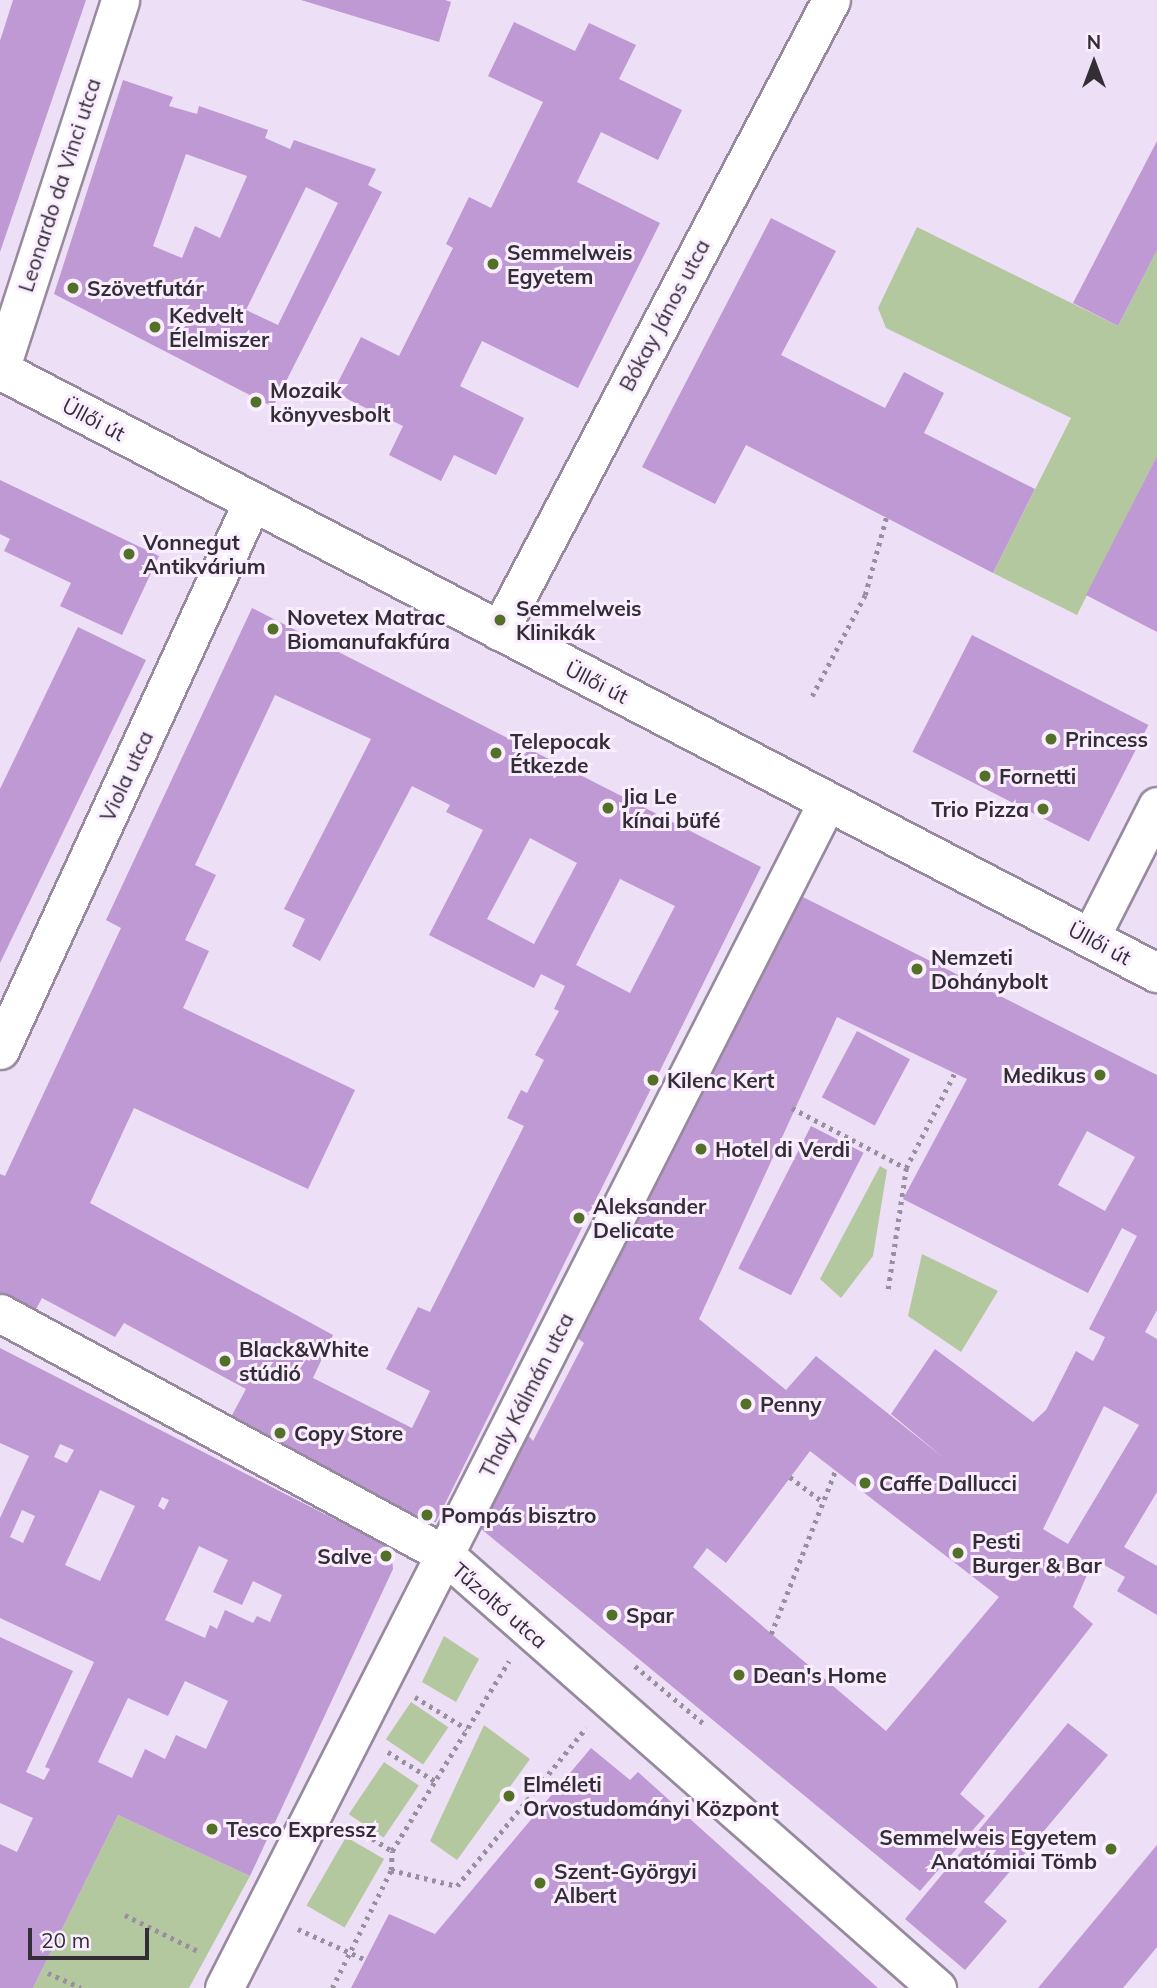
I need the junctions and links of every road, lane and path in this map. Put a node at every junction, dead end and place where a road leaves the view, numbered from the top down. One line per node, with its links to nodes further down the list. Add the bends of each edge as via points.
1 (120, 0): 3 (street, Leonardo da Vinci utca)
2 (831, 0): 6 (street, Bókay János utca)
3 (0, 370): 4 (main road, Üllői út)
4 (252, 502): 6 (main road, Üllői út); 14 (street, Viola utca)
5 (886, 518): 7 (path, via 865,595)
6 (499, 631): 8 (main road, Üllői út)
7 (812, 696)
8 (827, 802): 10 (main road, Üllői út); 23 (street, Thaly Kálmán utca)
9 (1157, 806): 10 (street)
10 (1090, 938): 11 (main road, Üllői út)
11 (1157, 973)
12 (1030, 977): 13 (path)
13 (993, 990)
14 (0, 1050)
15 (954, 1074): 17 (path)
16 (792, 1108): 17 (path)
17 (906, 1168): 18 (path)
18 (888, 1289)
19 (0, 1313): 23 (street, Tűzoltó utca)
20 (835, 1469): 22 (path)
21 (790, 1477): 22 (path)
22 (823, 1502): 24 (path)
23 (444, 1555): 26 (street, Thaly Kálmán utca); 28 (street, Tűzoltó utca)
24 (772, 1633)
25 (505, 1668): 30 (path)
26 (382, 1676): 30 (path); 31 (street, Thaly Kálmán utca)
27 (672, 1696): 29 (path)
28 (607, 1699): 35 (path, via 457,1886); 44 (street, Tűzoltó utca)
29 (703, 1723)
30 (467, 1729): 32 (path)
31 (354, 1731): 32 (path); 33 (street, Thaly Kálmán utca)
32 (435, 1781): 34 (path)
33 (317, 1804): 34 (path); 36 (street, Thaly Kálmán utca)
34 (392, 1851): 35 (path)
35 (391, 1870): 38 (path)
36 (262, 1912): 38 (path); 41 (street, Thaly Kálmán utca)
37 (125, 1915): 41 (path)
38 (349, 1952): 39 (path); 43 (path)
39 (366, 1960)
40 (48, 1973): 42 (path)
41 (229, 1978)
42 (81, 1988)
43 (331, 1988)
44 (937, 1988)

